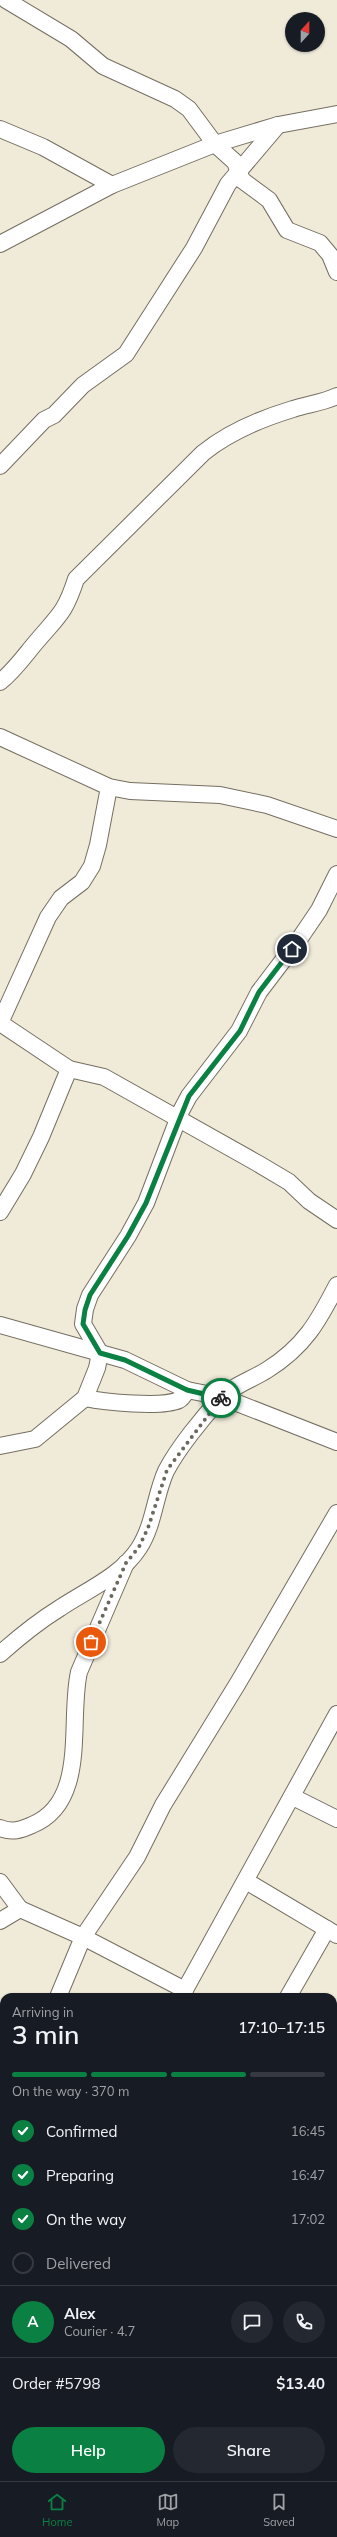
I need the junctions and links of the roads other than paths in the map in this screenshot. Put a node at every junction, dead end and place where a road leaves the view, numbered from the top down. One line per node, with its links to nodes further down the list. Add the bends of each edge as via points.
1 (6, 0): 5 (street, via 71,39 109,70 184,104 196,116)
2 (337, 114): 3 (street)
3 (278, 125): 5 (street); 6 (street)
4 (0, 129): 7 (street, via 43,147)
5 (215, 144): 6 (street, via 227,154); 7 (street)
6 (239, 170): 9 (street, via 242,180 269,200 289,232 309,237 326,249); 11 (street, via 221,196 173,282 126,354 83,385 54,415 44,420)
7 (112, 184): 8 (street)
8 (0, 244)
9 (337, 272)
10 (337, 396): 12 (street, via 254,423 223,437 203,453 76,579 59,618 12,672)
11 (0, 466)
12 (0, 682)
13 (0, 737): 14 (street)
14 (109, 787): 15 (street, via 130,791 220,795 267,805); 17 (street, via 92,866 82,882 61,898 48,917 0,1023)
15 (337, 829)
16 (337, 874): 18 (street, via 319,910 259,992 240,1031 189,1096)
17 (69, 1069): 18 (street, via 104,1077); 19 (street, via 41,1137)
18 (180, 1119): 20 (street, via 288,1182 309,1201); 23 (street, via 146,1203 90,1295 83,1324)
19 (0, 1211)
20 (337, 1220)
21 (337, 1285): 25 (street, via 312,1332 302,1344 269,1369)
22 (0, 1325): 23 (street)
23 (100, 1353): 24 (street, via 125,1360); 26 (street)
24 (187, 1390): 25 (street); 26 (street, via 174,1401 124,1404)
25 (222, 1397): 27 (street); 30 (street, via 167,1470 148,1528 139,1547)
26 (85, 1398): 28 (street, via 36,1439)
27 (337, 1442)
28 (0, 1446)
29 (337, 1513): 43 (street, via 163,1805 137,1857)
30 (126, 1563): 31 (street, via 101,1583 59,1608); 37 (street, via 79,1672 75,1689 72,1767 64,1796 57,1809 45,1820 18,1831)
31 (16, 1640): 32 (street); 33 (street)
32 (0, 1644)
33 (0, 1654)
34 (337, 1714): 35 (street)
35 (293, 1797): 36 (street); 38 (street)
36 (337, 1819)
37 (0, 1828)
38 (246, 1881): 42 (street); 46 (street)
39 (0, 1882): 40 (street)
40 (20, 1909): 41 (street); 43 (street)
41 (0, 1921)
42 (332, 1932): 47 (street)
43 (83, 1937): 44 (street); 45 (street)
44 (60, 1993)
45 (181, 1993)
46 (184, 1993)
47 (291, 1993)

